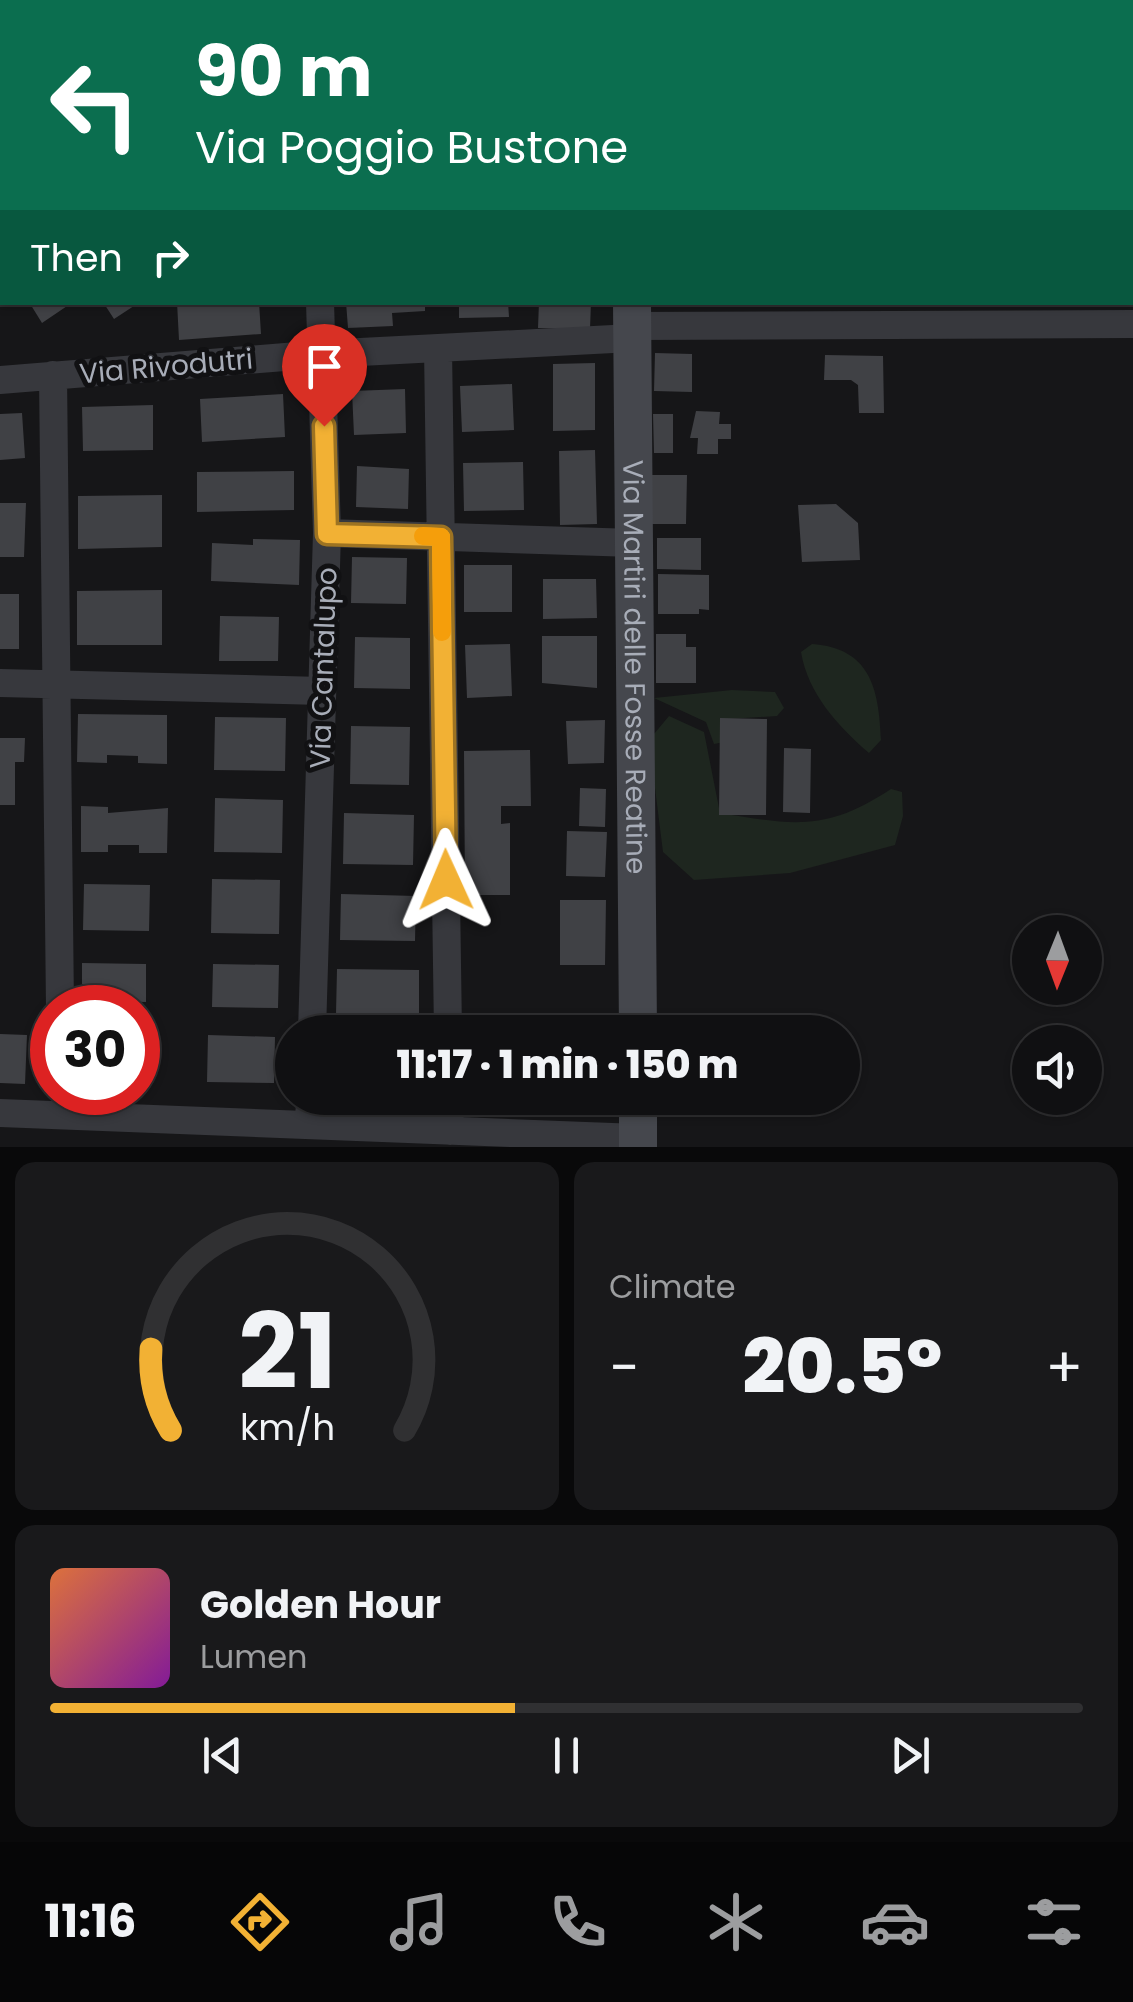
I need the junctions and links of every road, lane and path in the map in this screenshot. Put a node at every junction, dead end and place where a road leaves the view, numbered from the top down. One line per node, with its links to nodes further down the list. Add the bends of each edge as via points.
1 (320, 305): 6 (street, Via Cantalupo)
2 (792, 314): 3 (street, Via Rivodutri); 4 (street, Via Rivodutri)
3 (632, 322): 5 (street, Via Rivodutri); 11 (main road, Via Martiri delle Fosse Reatine)
4 (1133, 324)
5 (438, 348): 6 (street, Via Rivodutri); 10 (street)
6 (322, 354): 7 (street, Via Rivodutri); 9 (street, Via Cantalupo)
7 (53, 376): 8 (street, Via Rivodutri); 13 (street)
8 (0, 380)
9 (327, 534): 10 (street); 14 (street, Via Cantalupo)
10 (441, 537): 11 (street); 17 (street)
11 (634, 543): 18 (main road, Via Martiri delle Fosse Reatine)
12 (0, 683): 13 (street)
13 (56, 684): 14 (street); 15 (street)
14 (322, 692): 16 (street, Via Cantalupo)
15 (60, 985)
16 (312, 1015)
17 (448, 1015)
18 (638, 1015)
19 (160, 1107): 21 (street)
20 (30, 1109): 22 (street)
21 (275, 1110)
22 (0, 1113)
23 (339, 1115): 26 (street)
24 (450, 1115): 26 (street)
25 (638, 1115): 27 (main road)
26 (450, 1130): 27 (street)
27 (638, 1142)

